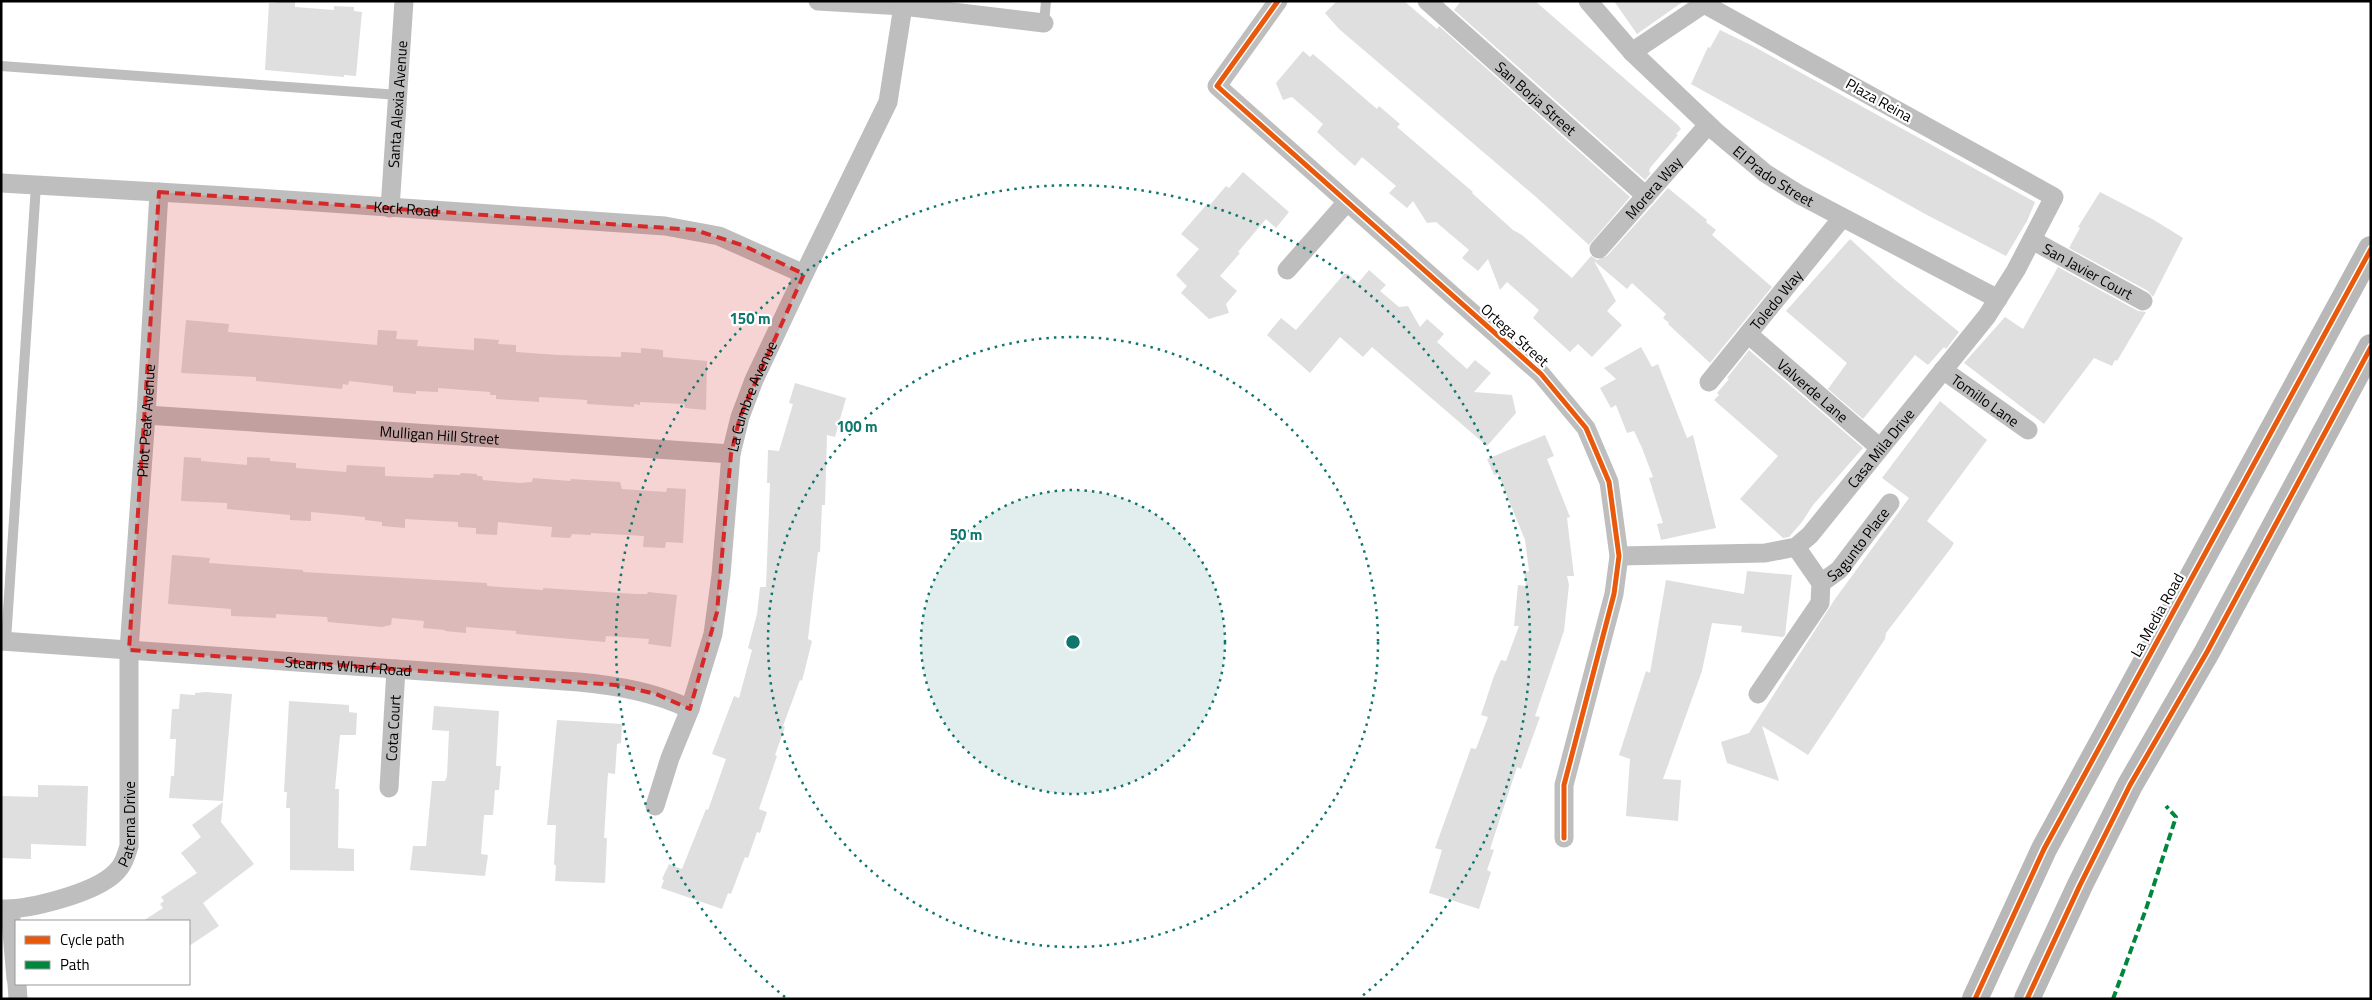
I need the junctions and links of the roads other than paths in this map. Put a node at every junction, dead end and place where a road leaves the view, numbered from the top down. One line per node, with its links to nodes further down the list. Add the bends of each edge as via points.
1 (404, 1): 12 (street, Santa Alexia Avenue)
2 (818, 1): 8 (street)
3 (1046, 1): 9 (lane)
4 (1278, 1): 19 (street, Ortega Street, via 1217,86)
5 (1427, 1): 17 (street, San Borja Street)
6 (1588, 1): 10 (street, El Prado Street)
7 (1706, 2): 10 (street); 18 (street, Plaza Reina)
8 (903, 6): 9 (street); 26 (street, La Cumbre Avenue, via 888,102)
9 (1044, 23)
10 (1632, 52): 13 (street, El Prado Street)
11 (1, 66): 12 (lane)
12 (399, 95): 20 (street, Santa Alexia Avenue)
13 (1708, 125): 17 (street, Morera Way); 21 (street, El Prado Street, via 1765,173)
14 (1, 183): 15 (street, Keck Road)
15 (36, 185): 16 (street, Keck Road); 41 (lane)
16 (159, 192): 20 (street, Keck Road); 33 (street, Pilot Peak Avenue)
17 (1646, 196): 24 (street, Morera Way)
18 (2054, 197): 22 (street, Casa Mila Drive)
19 (1347, 202): 25 (street); 39 (street, Ortega Street, via 1541,374 1586,428 1608,482)
20 (390, 208): 26 (street, Keck Road, via 695,230 742,245)
21 (1842, 218): 27 (street, El Prado Street); 29 (street, Toledo Way)
22 (2032, 240): 27 (street, Casa Mila Drive); 28 (street, San Javier Court)
23 (2371, 248): 53 (main road, La Media Road, via 2049,840)
24 (1599, 249)
25 (1287, 270)
26 (804, 274): 36 (street, La Cumbre Avenue, via 754,380)
27 (1998, 299): 31 (street, Casa Mila Drive)
28 (2143, 301)
29 (1748, 334): 32 (street, Toledo Way); 35 (street, Valverde Lane)
30 (2371, 347): 54 (main road, via 2207,652 2130,785)
31 (1943, 370): 34 (street, Tomillo Lane); 35 (street, Casa Mila Drive)
32 (1709, 382)
33 (146, 415): 36 (street, Mulligan Hill Street); 42 (street, Pilot Peak Avenue)
34 (2028, 430)
35 (1880, 448): 38 (street, Casa Mila Drive, via 1810,535)
36 (731, 454): 45 (street, La Cumbre Avenue, via 717,612)
37 (1890, 503): 40 (street, Sagunto Place, via 1838,570)
38 (1796, 547): 39 (street, via 1765,553); 40 (street)
39 (1619, 556): 48 (street, Ortega Street, via 1614,594 1564,784)
40 (1821, 583): 44 (street, via 1820,602)
41 (4, 641): 42 (street, Stearns Wharf Road)
42 (129, 650): 43 (street, Stearns Wharf Road); 49 (street, Paterna Drive, via 130,834 126,856 116,872 100,885 51,901)
43 (396, 669): 45 (street, Stearns Wharf Road, via 616,685 656,694); 46 (street, Cota Court)
44 (1758, 694)
45 (690, 709): 47 (street, La Cumbre Avenue)
46 (389, 788)
47 (655, 806)
48 (1564, 838)
49 (6, 909): 50 (street)
50 (15, 972)
51 (17, 985): 52 (street)
52 (18, 999)
53 (1975, 999)
54 (2027, 999)

